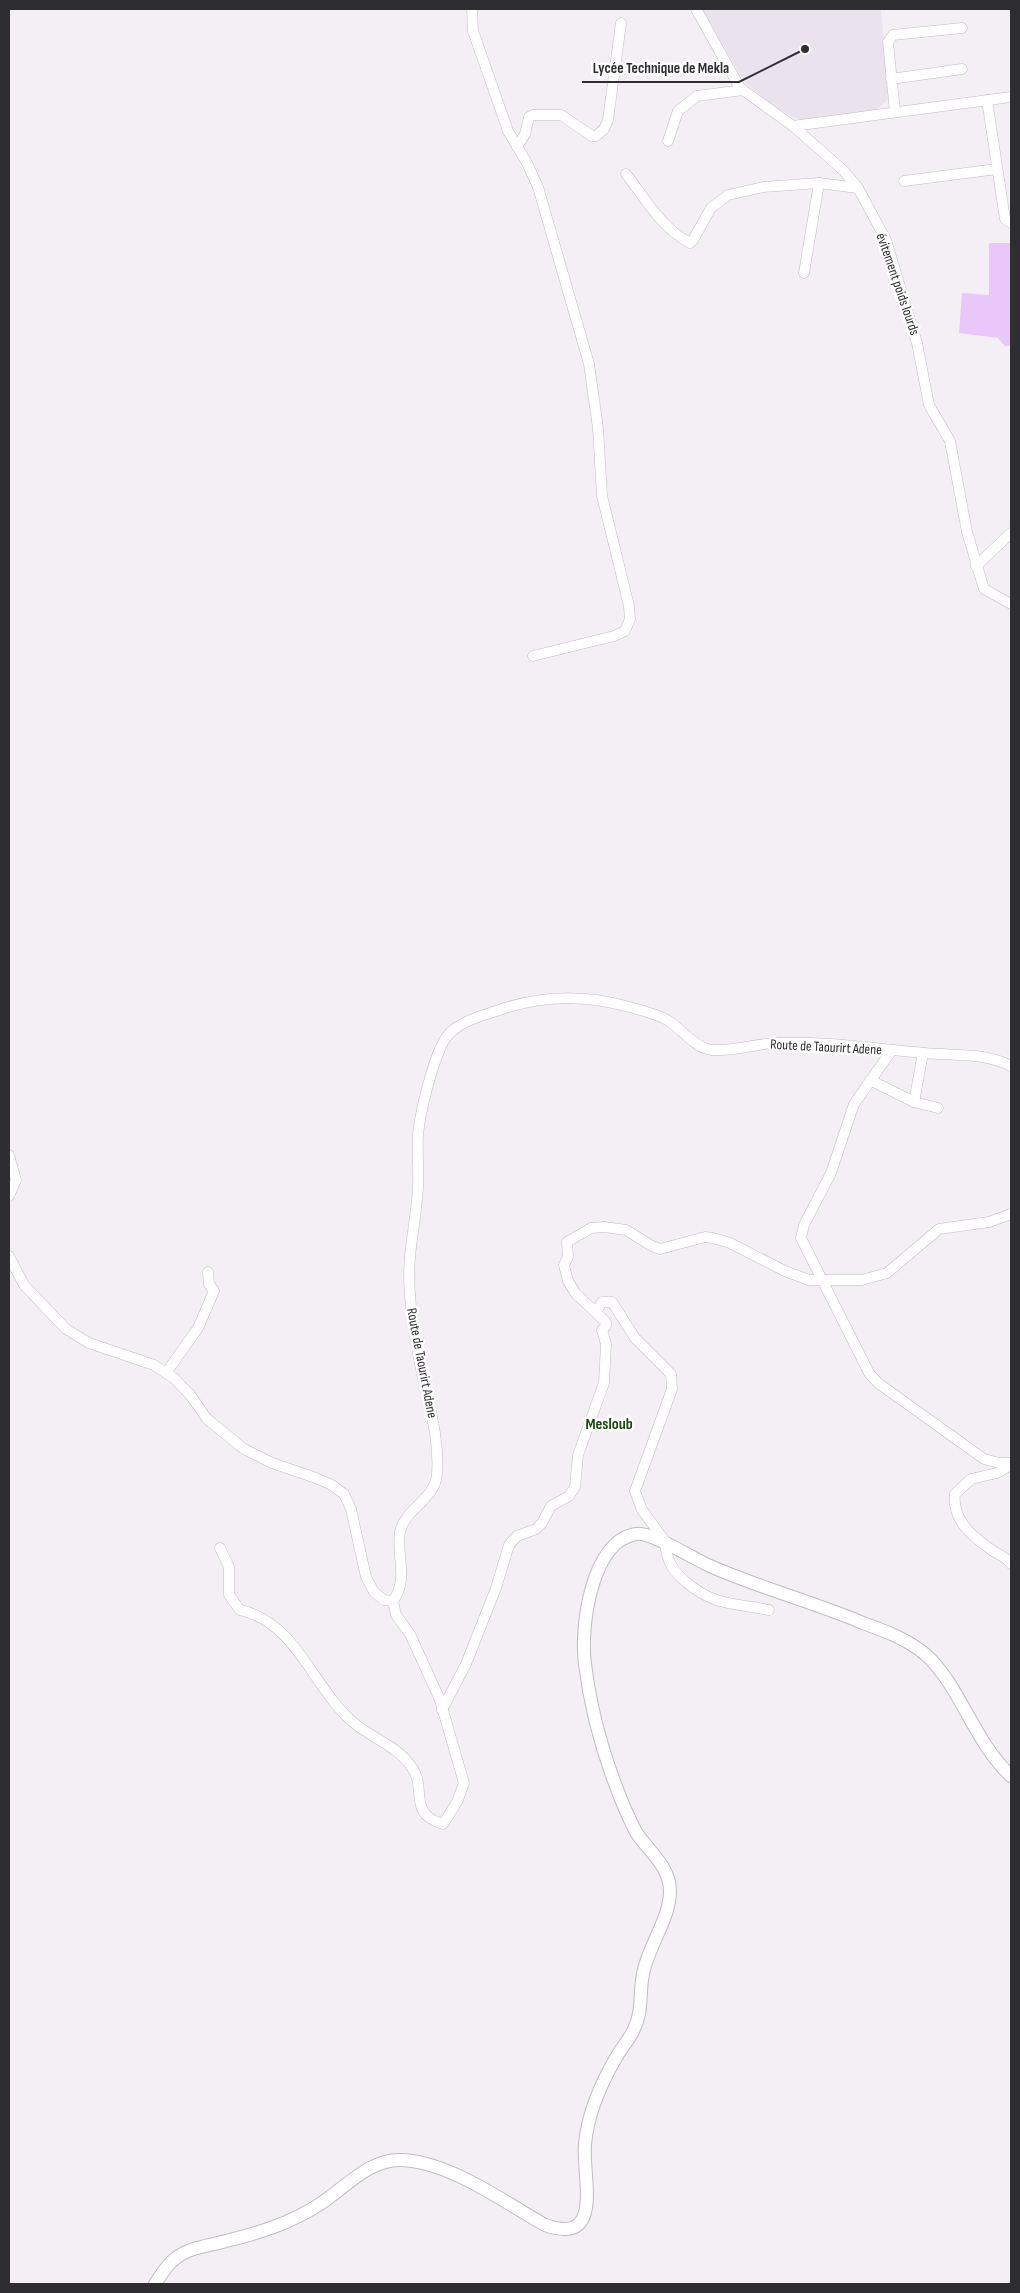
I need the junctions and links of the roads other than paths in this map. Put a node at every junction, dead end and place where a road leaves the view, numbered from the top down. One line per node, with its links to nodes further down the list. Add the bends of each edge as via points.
1 (472, 9): 13 (street, via 473,31 508,131)
2 (696, 9): 7 (street, évitement poids lourds)
3 (621, 24): 13 (street, via 608,120 604,129 592,136 561,115 533,115)
4 (962, 28): 6 (street, via 893,35 888,42)
5 (962, 69): 6 (street)
6 (891, 78): 10 (street)
7 (744, 90): 11 (street, évitement poids lourds); 12 (street, via 697,96 678,112)
8 (1011, 97): 9 (street)
9 (987, 100): 10 (street); 14 (street)
10 (895, 112): 11 (street)
11 (794, 126): 18 (street, évitement poids lourds)
12 (668, 141)
13 (517, 147): 24 (street, via 538,187 589,364 598,428 602,496 630,619 626,631 614,636)
14 (997, 169): 16 (street); 19 (street, via 1005,220)
15 (626, 174): 17 (street, via 661,221 690,243 711,208 728,195 763,187)
16 (904, 182)
17 (818, 184): 18 (street); 20 (street)
18 (858, 188): 22 (street, évitement poids lourds, via 886,240 917,342 928,405 950,441)
19 (1011, 223)
20 (804, 273)
21 (1011, 533): 22 (street)
22 (976, 566): 23 (street, évitement poids lourds, via 984,589)
23 (1011, 604)
24 (533, 656)
25 (892, 1050): 26 (street, Route de Taourirt Adene); 28 (street); 43 (street, Route de Taourirt Adene, via 777,1043 718,1051 704,1049 665,1018 598,1000 568,998 519,1004 472,1019 449,1034 438,1054 418,1135 417,1210 409,1260 419,1358 433,1415 437,1478 430,1496 402,1523 399,1540 402,1577)
26 (923, 1053): 27 (street, Route de Taourirt Adene, via 977,1055); 29 (street)
27 (1011, 1066)
28 (870, 1080): 29 (street); 36 (street, via 854,1104 831,1173 802,1232 803,1244)
29 (914, 1102): 30 (street)
30 (938, 1108)
31 (9, 1155): 32 (street, via 16,1180)
32 (9, 1196)
33 (1011, 1214): 36 (street, via 989,1222 938,1229 887,1273 862,1280)
34 (9, 1256): 38 (street, via 24,1285 66,1329 89,1344 154,1365)
35 (208, 1272): 38 (street, via 209,1284 214,1291 210,1301 198,1328)
36 (824, 1281): 37 (street, via 809,1280 785,1271 730,1243 713,1238 705,1237 660,1249 626,1230 591,1228 567,1242 568,1257 564,1265 576,1294); 39 (street, via 862,1362 878,1383 984,1459)
37 (596, 1312): 40 (street, via 602,1302 612,1302 635,1338 672,1374 672,1389 635,1491 642,1510); 45 (street, via 606,1322 602,1330 606,1344 604,1383 578,1455 575,1487 569,1496 551,1506 542,1524 517,1536 509,1545 466,1664)
38 (166, 1373): 43 (street, via 191,1396 212,1423 244,1449 332,1485 344,1494 351,1508 366,1576 374,1592 384,1600)
39 (1011, 1464): 42 (street, via 997,1474 971,1479 955,1494 953,1506 959,1520)
40 (666, 1544): 44 (street, via 667,1560 675,1572 704,1596 719,1602); 46 (main road, via 708,1566 896,1636 921,1651 934,1662 991,1755); 47 (main road, via 643,1533 623,1538 610,1550 598,1570 585,1622 584,1662 611,1774 635,1831 668,1876 670,1890 668,1906 642,1976 639,2017 605,2077 587,2128 585,2218 575,2228 560,2230 545,2225 456,2175 402,2160 388,2161 369,2169 320,2204 289,2221 184,2253 170,2263)
41 (220, 1548): 45 (street, via 229,1567 229,1595 240,1610 256,1613 278,1629 353,1723 398,1750 413,1768 418,1785 418,1805 430,1820 443,1824 457,1802 464,1782)
42 (1011, 1564)
43 (393, 1601): 45 (street, via 396,1616 413,1641)
44 (769, 1610)
45 (442, 1710)
46 (1011, 1776)
47 (155, 2284)

